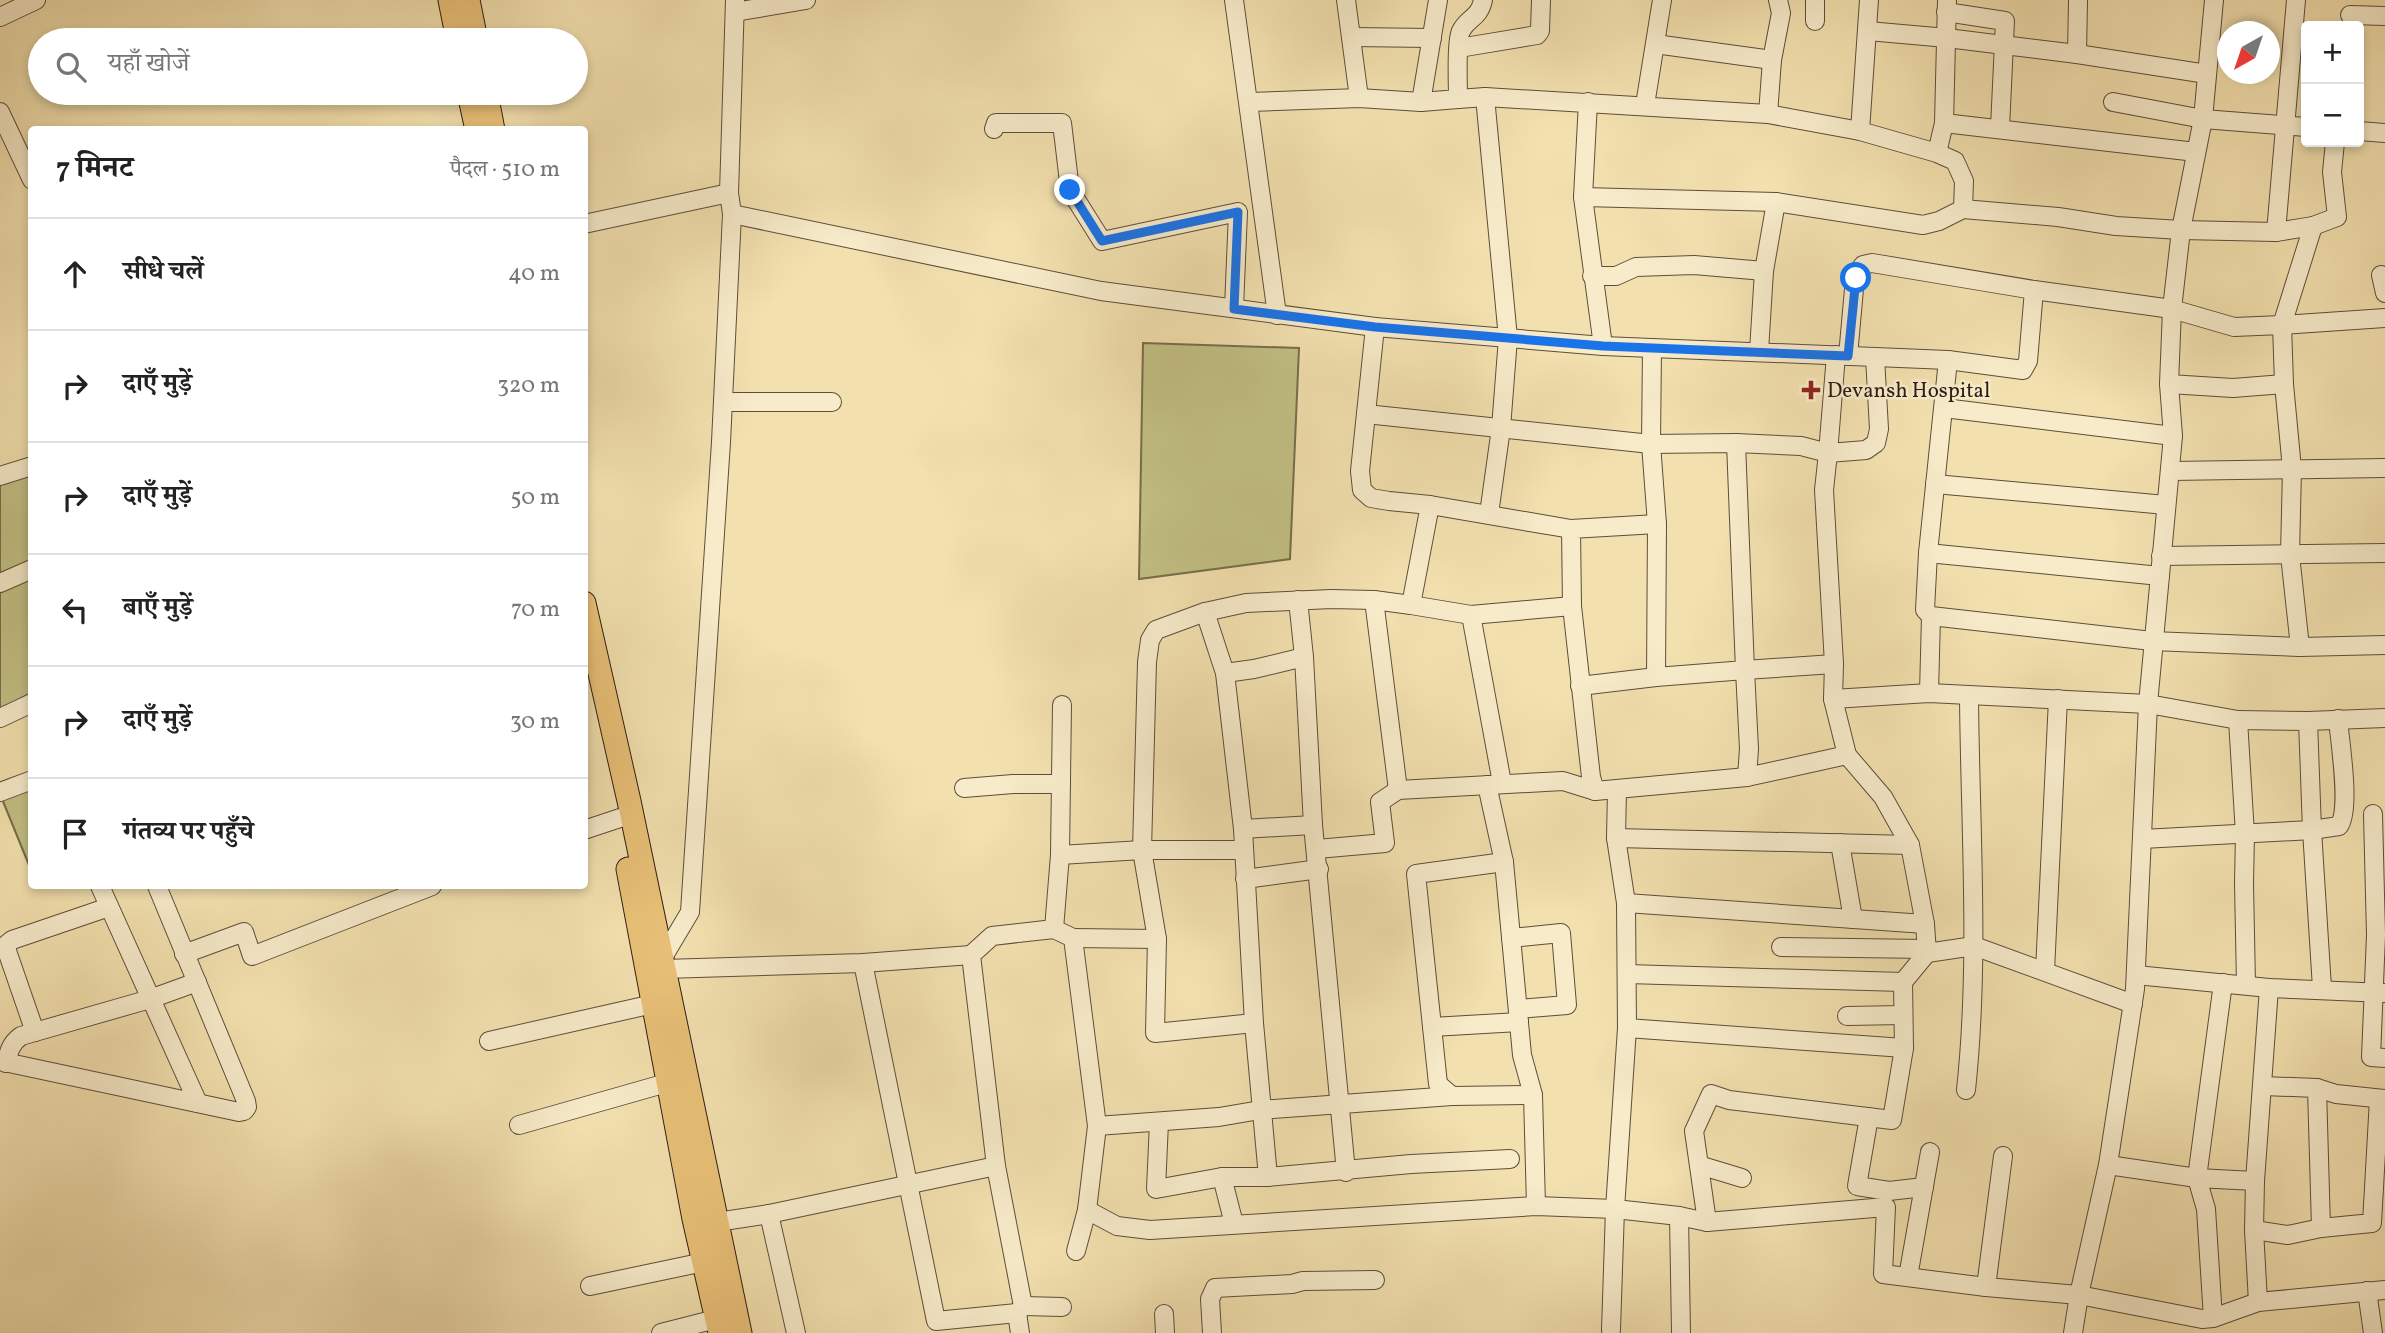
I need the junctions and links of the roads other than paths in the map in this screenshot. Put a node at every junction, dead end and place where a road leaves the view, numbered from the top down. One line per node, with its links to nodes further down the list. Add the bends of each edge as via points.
1 (36, 0): 21 (street)
2 (450, 0): 23 (main road)
3 (468, 0): 24 (main road)
4 (806, 0): 17 (street)
5 (1234, 0): 38 (street)
6 (1346, 0): 26 (street)
7 (1438, 0): 27 (street)
8 (1483, 0): 31 (street, via 1476,18 1459,34)
9 (1541, 0): 31 (street, via 1537,36)
10 (1662, 0): 29 (street)
11 (1778, 0): 33 (street, via 1781,13)
12 (1815, 0): 22 (street)
13 (1869, 0): 25 (street)
14 (2078, 0): 32 (street)
15 (2214, 0): 34 (street)
16 (2296, 0): 51 (street)
17 (737, 4): 62 (street)
18 (1947, 6): 28 (street); 30 (street, via 2005,21)
19 (2350, 14): 20 (street)
20 (2385, 16)
21 (0, 17)
22 (1815, 21)
23 (456, 28)
24 (474, 28)
25 (1868, 31): 28 (street); 55 (street)
26 (1351, 37): 27 (street); 36 (street)
27 (1432, 38): 39 (street)
28 (1947, 38): 30 (street); 48 (street)
29 (1656, 44): 33 (street); 44 (street)
30 (2004, 46): 32 (street); 53 (street)
31 (1459, 48): 37 (street)
32 (2077, 54): 34 (street)
33 (1772, 60): 46 (street)
34 (2207, 74): 47 (street)
35 (1485, 97): 37 (street); 40 (street); 80 (street)
36 (1359, 99): 38 (street); 39 (street)
37 (1458, 99): 39 (street)
38 (1249, 102): 76 (street)
39 (1421, 102)
40 (1588, 102): 44 (street); 63 (street)
41 (2113, 102): 47 (street)
42 (472, 105): 49 (main road)
43 (488, 105): 50 (main road)
44 (1645, 105): 46 (street)
45 (0, 112): 61 (street)
46 (1768, 114): 55 (street)
47 (2203, 119): 51 (street); 59 (street)
48 (1944, 123): 53 (street); 60 (street)
49 (476, 126)
50 (492, 126)
51 (2284, 126): 52 (street); 70 (street)
52 (2301, 127)
53 (2000, 128): 59 (street)
54 (994, 129): 74 (street, via 996,124 1062,122 1070,190 1102,241 1238,212)
55 (1860, 131): 60 (street)
56 (2364, 131): 57 (street)
57 (2385, 133)
58 (2334, 147): 68 (street, via 2337,217)
59 (2196, 152): 69 (street)
60 (1937, 153): 65 (street, via 1955,161 1961,171)
61 (28, 172)
62 (729, 193): 66 (street); 67 (street)
63 (1583, 197): 64 (street); 72 (street)
64 (1776, 202): 65 (street, via 1923,225); 71 (street)
65 (1963, 209): 69 (street)
66 (732, 214): 74 (street, via 1101,291); 89 (street)
67 (588, 223)
68 (2313, 226): 70 (street); 78 (street)
69 (2180, 230): 70 (street); 75 (street)
70 (2276, 232)
71 (1764, 271): 72 (street, via 1695,265 1636,267 1616,276); 83 (street)
72 (1592, 276): 81 (street)
73 (2034, 290): 75 (street); 84 (street, via 1863,264 1856,278); 86 (street, via 2028,361 2023,370)
74 (1234, 309): 76 (street)
75 (2172, 309): 78 (street, via 2234,327); 87 (street)
76 (1277, 315): 79 (street)
77 (2385, 318): 78 (street)
78 (2282, 325): 88 (street)
79 (1375, 327): 80 (street); 92 (street)
80 (1508, 338): 81 (street); 93 (street)
81 (1603, 346): 82 (street)
82 (1652, 348): 83 (street); 96 (street)
83 (1759, 351): 84 (street)
84 (1842, 355): 85 (street); 97 (street)
85 (1875, 357): 86 (street); 97 (street, via 1880,429 1876,443 1866,450)
86 (1948, 360): 91 (street)
87 (2169, 384): 88 (street, via 2233,388); 94 (street)
88 (2284, 384): 100 (street)
89 (723, 402): 90 (street); 191 (street, via 690,912)
90 (832, 402)
91 (1944, 408): 94 (street); 103 (street)
92 (1366, 414): 93 (street); 104 (street, via 1362,490 1371,498)
93 (1501, 428): 96 (street); 106 (street)
94 (2173, 436): 101 (street)
95 (1736, 443): 96 (street); 97 (street, via 1801,446); 129 (street)
96 (1651, 444): 107 (street)
97 (1828, 453): 128 (street, via 1824,490)
98 (28, 467): 102 (street)
99 (2385, 468): 100 (street)
100 (2292, 469): 101 (street); 111 (street)
101 (2171, 471): 105 (street)
102 (0, 476)
103 (1935, 484): 105 (street); 109 (street)
104 (1430, 505): 106 (street); 118 (street)
105 (2166, 505): 112 (street)
106 (1489, 514): 108 (street)
107 (1657, 524): 108 (street); 131 (street)
108 (1571, 528): 119 (street)
109 (1928, 552): 114 (street); 122 (street, via 1925,610)
110 (2385, 554): 111 (street)
111 (2290, 555): 112 (street); 126 (street)
112 (2161, 556): 114 (street)
113 (28, 571): 115 (street)
114 (2160, 576): 124 (street)
115 (0, 583)
116 (1298, 600): 117 (street); 120 (street, via 1246,603); 127 (street)
117 (1374, 600): 118 (street); 152 (street)
118 (1411, 605): 121 (street)
119 (1572, 606): 121 (street); 133 (street)
120 (1205, 612): 130 (street); 168 (street, via 1156,630 1150,640)
121 (1471, 615): 150 (street)
122 (1931, 616): 124 (street); 134 (street)
123 (588, 621): 191 (main road)
124 (2152, 641): 126 (street); 138 (street)
125 (2385, 645): 126 (street)
126 (2300, 647)
127 (1304, 657): 130 (street); 158 (street)
128 (1835, 664): 129 (street); 136 (street)
129 (1745, 670): 131 (street); 147 (street)
130 (1225, 673): 160 (street)
131 (1656, 677): 133 (street)
132 (588, 684): 157 (main road)
133 (1580, 686): 154 (street)
134 (1929, 693): 135 (street); 136 (street)
135 (1969, 696): 137 (street); 185 (street)
136 (1833, 699): 146 (street)
137 (2058, 699): 138 (street); 192 (street)
138 (2147, 704): 144 (street); 164 (street)
139 (28, 705): 141 (street)
140 (1062, 705): 149 (street)
141 (0, 718)
142 (2385, 718): 143 (street)
143 (2338, 719): 145 (street); 161 (street, via 2344,819 2332,829)
144 (2238, 720): 145 (street); 162 (street)
145 (2308, 721): 161 (street)
146 (1847, 755): 147 (street); 166 (street, via 1884,797)
147 (1747, 778): 153 (street)
148 (28, 782): 155 (street)
149 (1061, 784): 151 (street); 170 (street)
150 (1495, 784): 152 (street); 154 (street, via 1563,781); 171 (street)
151 (964, 788)
152 (1398, 790): 167 (street, via 1380,802 1385,843)
153 (1616, 790): 154 (street); 163 (street)
154 (1595, 791)
155 (0, 792)
156 (2373, 814): 201 (street)
157 (620, 818): 159 (street); 203 (main road)
158 (1313, 825): 160 (street); 167 (street)
159 (588, 829)
160 (1243, 829): 169 (street)
161 (2312, 831): 162 (street); 200 (street)
162 (2245, 834): 164 (street); 198 (street)
163 (1616, 838): 165 (street); 177 (street)
164 (2142, 839): 194 (street)
165 (1840, 843): 166 (street); 179 (street)
166 (1910, 845): 180 (street)
167 (1317, 849): 172 (street)
168 (1142, 850): 169 (street); 170 (street); 184 (street)
169 (1244, 850): 173 (street)
170 (1060, 855): 181 (street)
171 (1504, 862): 183 (street); 209 (street, via 1416,874)
172 (1319, 869): 173 (street); 224 (street)
173 (1245, 879): 208 (street)
174 (101, 889): 178 (street)
175 (159, 889): 188 (street)
176 (424, 889): 188 (street, via 252,956 244,932)
177 (1626, 903): 179 (street); 193 (street)
178 (109, 907): 202 (street); 211 (street, via 7,944)
179 (1853, 919): 180 (street)
180 (1925, 924): 187 (street)
181 (1054, 929): 182 (street); 189 (street, via 992,936)
182 (1073, 938): 184 (street); 229 (street)
183 (1511, 938): 206 (street); 206 (street, via 1561,933 1567,1005)
184 (1157, 939): 208 (street, via 1154,1033)
185 (1974, 946): 187 (street); 192 (street); 219 (street)
186 (1781, 947): 187 (street)
187 (1926, 951): 196 (street)
188 (184, 954): 195 (street)
189 (971, 955): 190 (street); 235 (street)
190 (863, 963): 191 (street); 242 (street)
191 (663, 964): 249 (main road)
192 (2045, 971): 204 (street)
193 (1627, 974): 196 (street); 210 (street)
194 (2136, 975): 197 (street); 204 (street)
195 (197, 982): 202 (street); 223 (street, via 247,1107 239,1112)
196 (1903, 982): 205 (street)
197 (2223, 983): 198 (street); 240 (street)
198 (2246, 985): 199 (street)
199 (2269, 988): 200 (street); 217 (street)
200 (2322, 988): 201 (street)
201 (2379, 993): 214 (street, via 2371,1058)
202 (150, 999): 211 (street); 223 (street)
203 (653, 1004): 212 (street); 216 (main road)
204 (2133, 1004): 234 (street)
205 (1903, 1015): 207 (street); 213 (street)
206 (1518, 1016): 209 (street); 220 (street)
207 (1847, 1016)
208 (1254, 1023): 225 (street)
209 (1432, 1027): 221 (street, via 1438,1084)
210 (1628, 1028): 213 (street); 245 (street)
211 (35, 1032): 215 (street, via 14,1041)
212 (489, 1041)
213 (1904, 1048): 226 (street, via 1892,1120)
214 (2385, 1058)
215 (3, 1062): 223 (street)
216 (670, 1082): 228 (street); 256 (main road)
217 (2263, 1086): 218 (street); 241 (street)
218 (2317, 1088): 222 (street); 253 (street)
219 (1966, 1090)
220 (1533, 1095): 221 (street); 244 (street)
221 (1452, 1096): 224 (street)
222 (2382, 1099): 251 (street)
223 (198, 1103)
224 (1339, 1104): 225 (street); 236 (street)
225 (1260, 1110): 227 (street); 238 (street)
226 (1869, 1117): 233 (street, via 1711,1094 1694,1131); 243 (street, via 1857,1186 1889,1191)
227 (1159, 1122): 229 (street); 237 (street, via 1156,1189)
228 (519, 1125)
229 (1097, 1126): 246 (street)
230 (1930, 1152): 243 (street)
231 (2004, 1156): 260 (street)
232 (1510, 1159): 236 (street)
233 (1699, 1164): 239 (street); 250 (street)
234 (2108, 1165): 240 (street); 262 (street)
235 (996, 1166): 242 (street); 265 (street)
236 (1346, 1172): 238 (street)
237 (1222, 1177): 238 (street); 252 (street)
238 (1268, 1177)
239 (1742, 1178)
240 (2197, 1178): 241 (street); 267 (street, via 2206,1209)
241 (2255, 1181): 254 (street)
242 (906, 1183): 247 (street); 269 (street)
243 (1924, 1187): 257 (street)
244 (1536, 1206): 245 (street); 252 (street)
245 (1615, 1209): 248 (street); 270 (street)
246 (1087, 1210): 252 (street, via 1117,1226 1150,1230); 255 (street)
247 (769, 1214): 249 (street); 273 (street)
248 (1679, 1216): 250 (street); 277 (street)
249 (717, 1222): 272 (main road)
250 (1707, 1222): 257 (street, via 1886,1207 1883,1273)
251 (2378, 1223): 253 (street)
252 (1234, 1224)
253 (2320, 1228): 254 (street, via 2288,1235)
254 (2255, 1230): 263 (street)
255 (1076, 1251)
256 (704, 1262): 259 (street); 268 (main road)
257 (1908, 1277): 260 (street)
258 (1375, 1280): 276 (street, via 1216,1288 1210,1299)
259 (590, 1286)
260 (1986, 1287): 262 (street)
261 (2376, 1290): 263 (street); 279 (street)
262 (2078, 1295): 267 (street); 278 (street)
263 (2258, 1302): 267 (street)
264 (1062, 1307): 265 (street)
265 (1020, 1309): 269 (street); 274 (street)
266 (1164, 1314): 275 (street)
267 (2213, 1318)
268 (718, 1326): 271 (street)
269 (938, 1327)
270 (1611, 1330)
271 (661, 1333)
272 (740, 1333)
273 (796, 1333)
274 (1020, 1333)
275 (1165, 1333)
276 (1212, 1333)
277 (1681, 1333)
278 (2073, 1333)
279 (2373, 1333)

